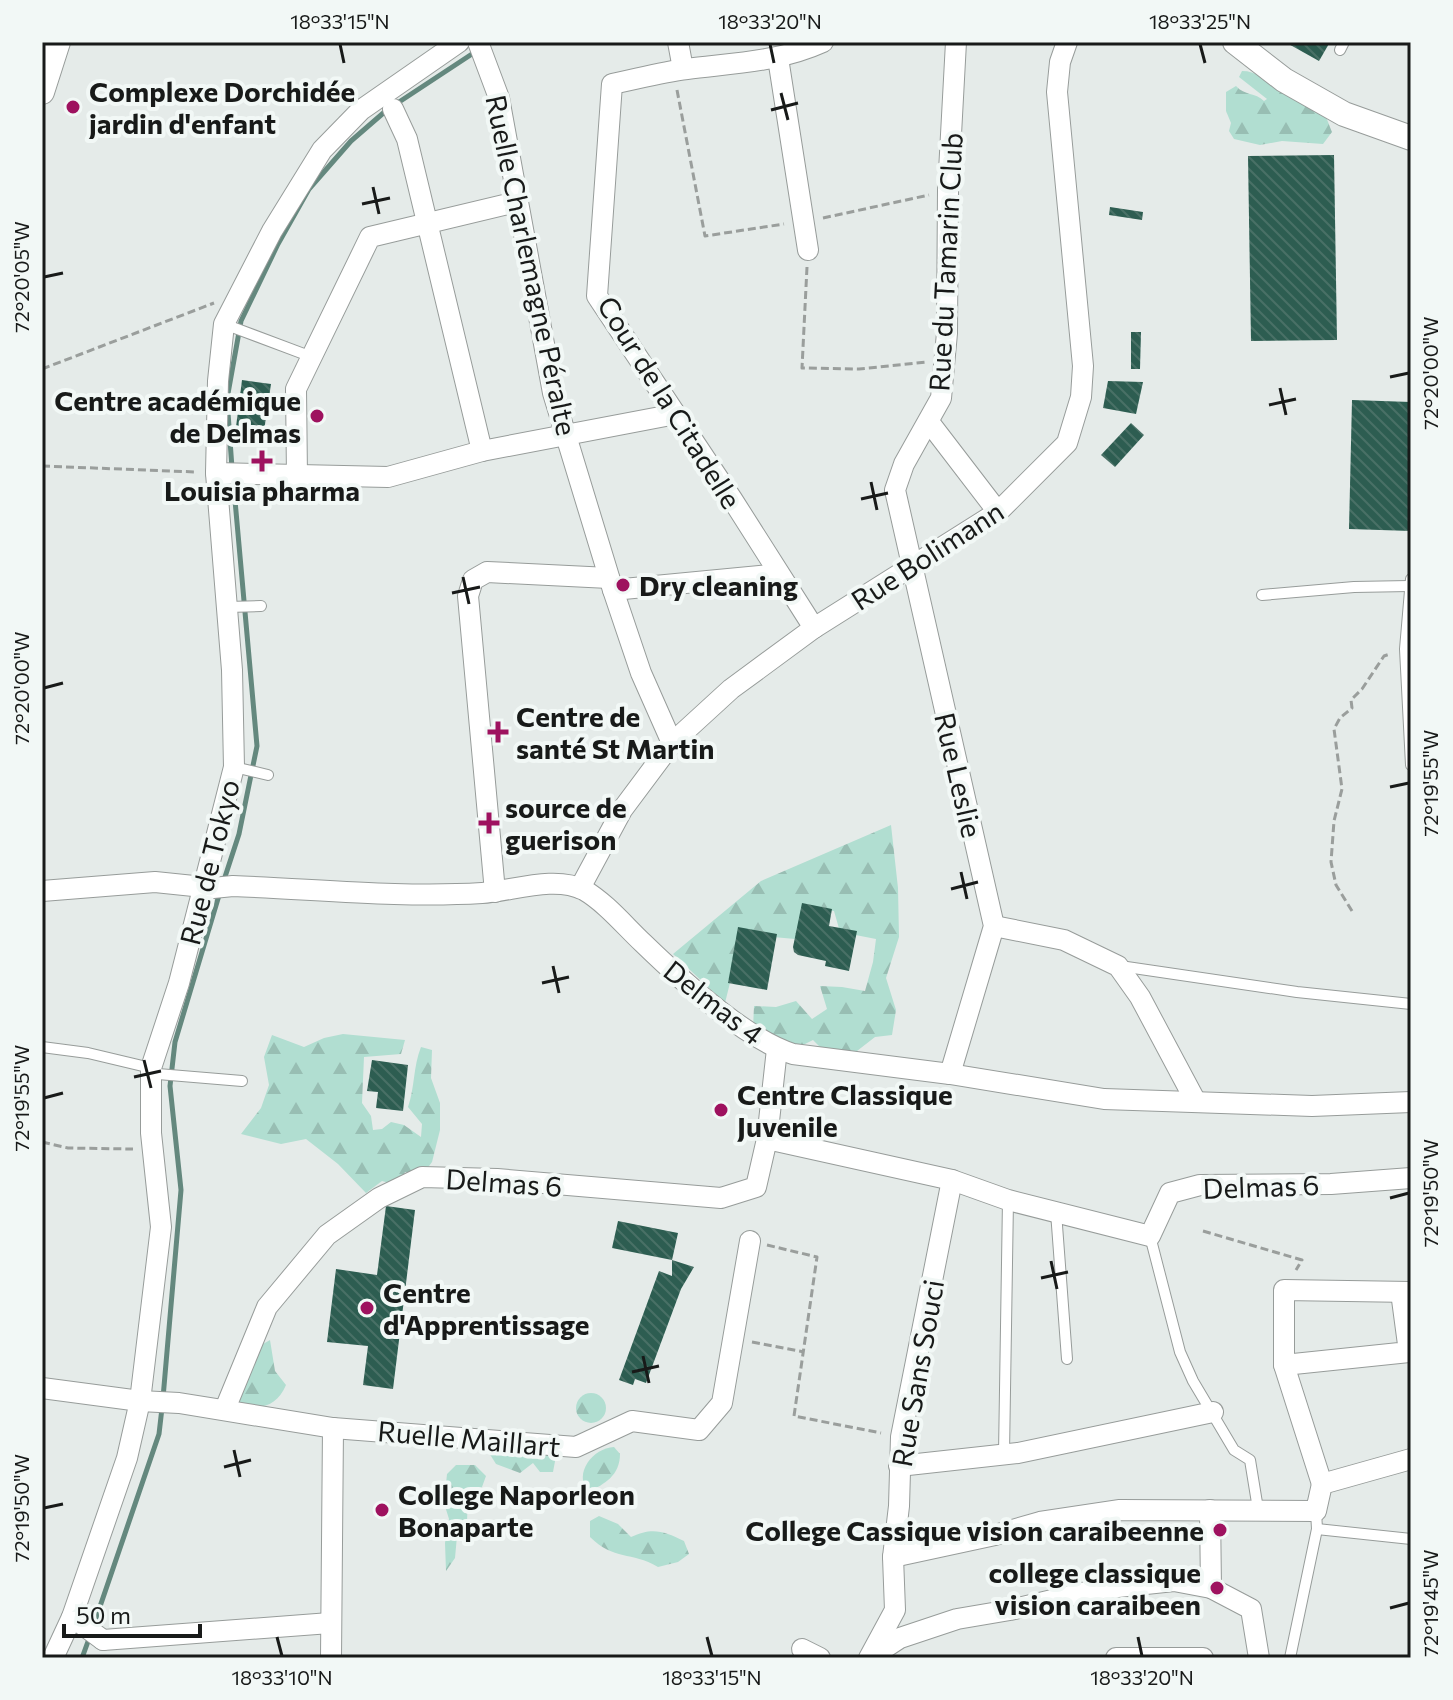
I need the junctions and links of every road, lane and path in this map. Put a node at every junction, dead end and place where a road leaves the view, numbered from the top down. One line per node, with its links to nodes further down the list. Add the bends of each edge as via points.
1 (58, 42): 11 (street)
2 (459, 42): 19 (street, Rue de Tokyo, via 361,110 322,150)
3 (678, 42): 10 (street)
4 (823, 42): 9 (street, Cour de la Citadelle)
5 (956, 42): 14 (street, Rue du Tamarin Club)
6 (1067, 42): 31 (street, Rue Bolimann, via 1057,92 1083,366 1081,397 1067,443)
7 (1235, 42): 13 (street, via 1284,80 1344,114)
8 (482, 50): 15 (street, Ruelle Charlemagne Péralte, via 499,98)
9 (778, 58): 10 (street, Cour de la Citadelle); 16 (street)
10 (678, 70): 16 (path, via 705,236); 24 (street, Cour de la Citadelle, via 612,84 597,296)
11 (42, 92)
12 (393, 109): 17 (street, via 407,139)
13 (1411, 138)
14 (948, 190): 16 (path); 22 (street, Rue du Tamarin Club)
15 (516, 202): 17 (street); 26 (street, Ruelle Charlemagne Péralte)
16 (805, 221): 18 (street)
17 (426, 224): 21 (street, via 370,237); 27 (street)
18 (808, 250): 22 (path, via 802,368 859,369)
19 (239, 294): 20 (street, Rue de Tokyo); 23 (path)
20 (224, 324): 21 (lane); 29 (street, Rue de Tokyo)
21 (312, 357): 30 (street, via 296,389)
22 (945, 360): 25 (street, Rue du Tamarin Club, via 941,398)
23 (42, 369)
24 (676, 414): 26 (street); 33 (street, Cour de la Citadelle)
25 (929, 422): 31 (street); 32 (street, Rue du Tamarin Club, via 895,490)
26 (566, 435): 27 (street); 35 (street, Ruelle Charlemagne Péralte)
27 (482, 451): 30 (street, via 388,477)
28 (42, 466): 29 (path)
29 (216, 473): 30 (street); 38 (street, Rue de Tokyo)
30 (297, 477)
31 (998, 512): 32 (street, Rue Bolimann)
32 (912, 566): 39 (street, Rue Bolimann); 50 (street, Rue Leslie)
33 (779, 574): 35 (street); 39 (street, Cour de la Citadelle)
34 (1410, 583): 36 (lane); 40 (lane)
35 (611, 584): 41 (street, Ruelle Charlemagne Péralte); 48 (street, via 487,572 473,580 468,596)
36 (1262, 595)
37 (261, 606): 38 (lane)
38 (231, 607): 43 (street, Rue de Tokyo)
39 (814, 628): 41 (street, Rue Bolimann, via 731,689)
40 (1405, 649): 42 (lane); 49 (path, via 1384,656 1334,729 1342,789 1331,862 1336,885)
41 (672, 743): 46 (street, Rue Bolimann, via 622,810)
42 (1411, 765)
43 (238, 768): 44 (lane); 45 (street, Rue de Tokyo)
44 (268, 775)
45 (216, 887): 47 (street, via 155,882); 48 (street, via 419,895); 55 (street, Rue de Tokyo, via 179,983)
46 (580, 888): 48 (street, via 552,884); 54 (street, Delmas 4, via 668,967 749,1033)
47 (42, 891)
48 (495, 892)
49 (1352, 911)
50 (994, 926): 51 (street, via 1064,940); 56 (street, Rue Leslie)
51 (1118, 966): 52 (lane); 58 (street)
52 (1411, 1004)
53 (42, 1047): 55 (lane)
54 (777, 1049): 56 (street, Delmas 4); 60 (street, Delmas 6)
55 (154, 1071): 57 (lane); 62 (street, Rue de Tokyo)
56 (950, 1074): 58 (street, Delmas 4, via 1104,1099)
57 (242, 1081)
58 (1196, 1102): 59 (street, Delmas 4)
59 (1411, 1102)
60 (767, 1139): 64 (street); 78 (street, Delmas 6, via 756,1187 721,1198 422,1177 379,1198 327,1235 267,1307)
61 (42, 1142): 62 (path, via 68,1148)
62 (152, 1149): 77 (street, Rue de Tokyo, via 161,1227)
63 (1411, 1178): 68 (street, Delmas 6, via 1200,1185 1170,1193)
64 (952, 1180): 65 (street); 81 (street, Rue Sans Souci)
65 (1008, 1200): 66 (street); 82 (lane)
66 (1056, 1212): 68 (street); 74 (lane)
67 (1203, 1231): 70 (path, via 1302,1260)
68 (1150, 1236): 79 (lane, via 1180,1352)
69 (750, 1241): 72 (street, Ruelle Maillart); 73 (path, via 817,1257)
70 (1284, 1290): 71 (street); 75 (street)
71 (1406, 1292): 75 (street, via 1409,1352)
72 (733, 1339): 73 (path); 80 (street, Ruelle Maillart, via 722,1403 699,1430 632,1421 576,1447)
73 (804, 1352): 81 (path, via 794,1416)
74 (1067, 1359)
75 (1284, 1365): 85 (street)
76 (42, 1388): 77 (street)
77 (140, 1401): 78 (street, Ruelle Maillart); 92 (street, Rue de Tokyo, via 127,1458)
78 (225, 1409): 80 (street, Ruelle Maillart)
79 (1213, 1412): 82 (street); 86 (lane, via 1234,1450 1250,1460)
80 (333, 1428): 93 (street)
81 (901, 1437): 84 (street, Rue Sans Souci)
82 (1004, 1454): 84 (street)
83 (1411, 1459): 85 (street)
84 (899, 1466): 90 (street, Rue Sans Souci)
85 (1322, 1484): 88 (street)
86 (1258, 1509): 87 (street); 88 (street)
87 (1210, 1510): 90 (street, via 1120,1510); 91 (street)
88 (1317, 1520): 89 (lane); 101 (lane)
89 (1411, 1539)
90 (893, 1557): 97 (street, Rue Sans Souci, via 895,1610)
91 (1211, 1588): 97 (street, via 1174,1581 1099,1589 957,1619 900,1638); 100 (street, via 1251,1609)
92 (72, 1617): 94 (street); 95 (street, Rue de Tokyo)
93 (330, 1623): 94 (street); 96 (street)
94 (100, 1649)
95 (53, 1658)
96 (331, 1658)
97 (869, 1658)
98 (1116, 1658): 99 (street)
99 (1203, 1658)
100 (1259, 1658)
101 (1290, 1658)

